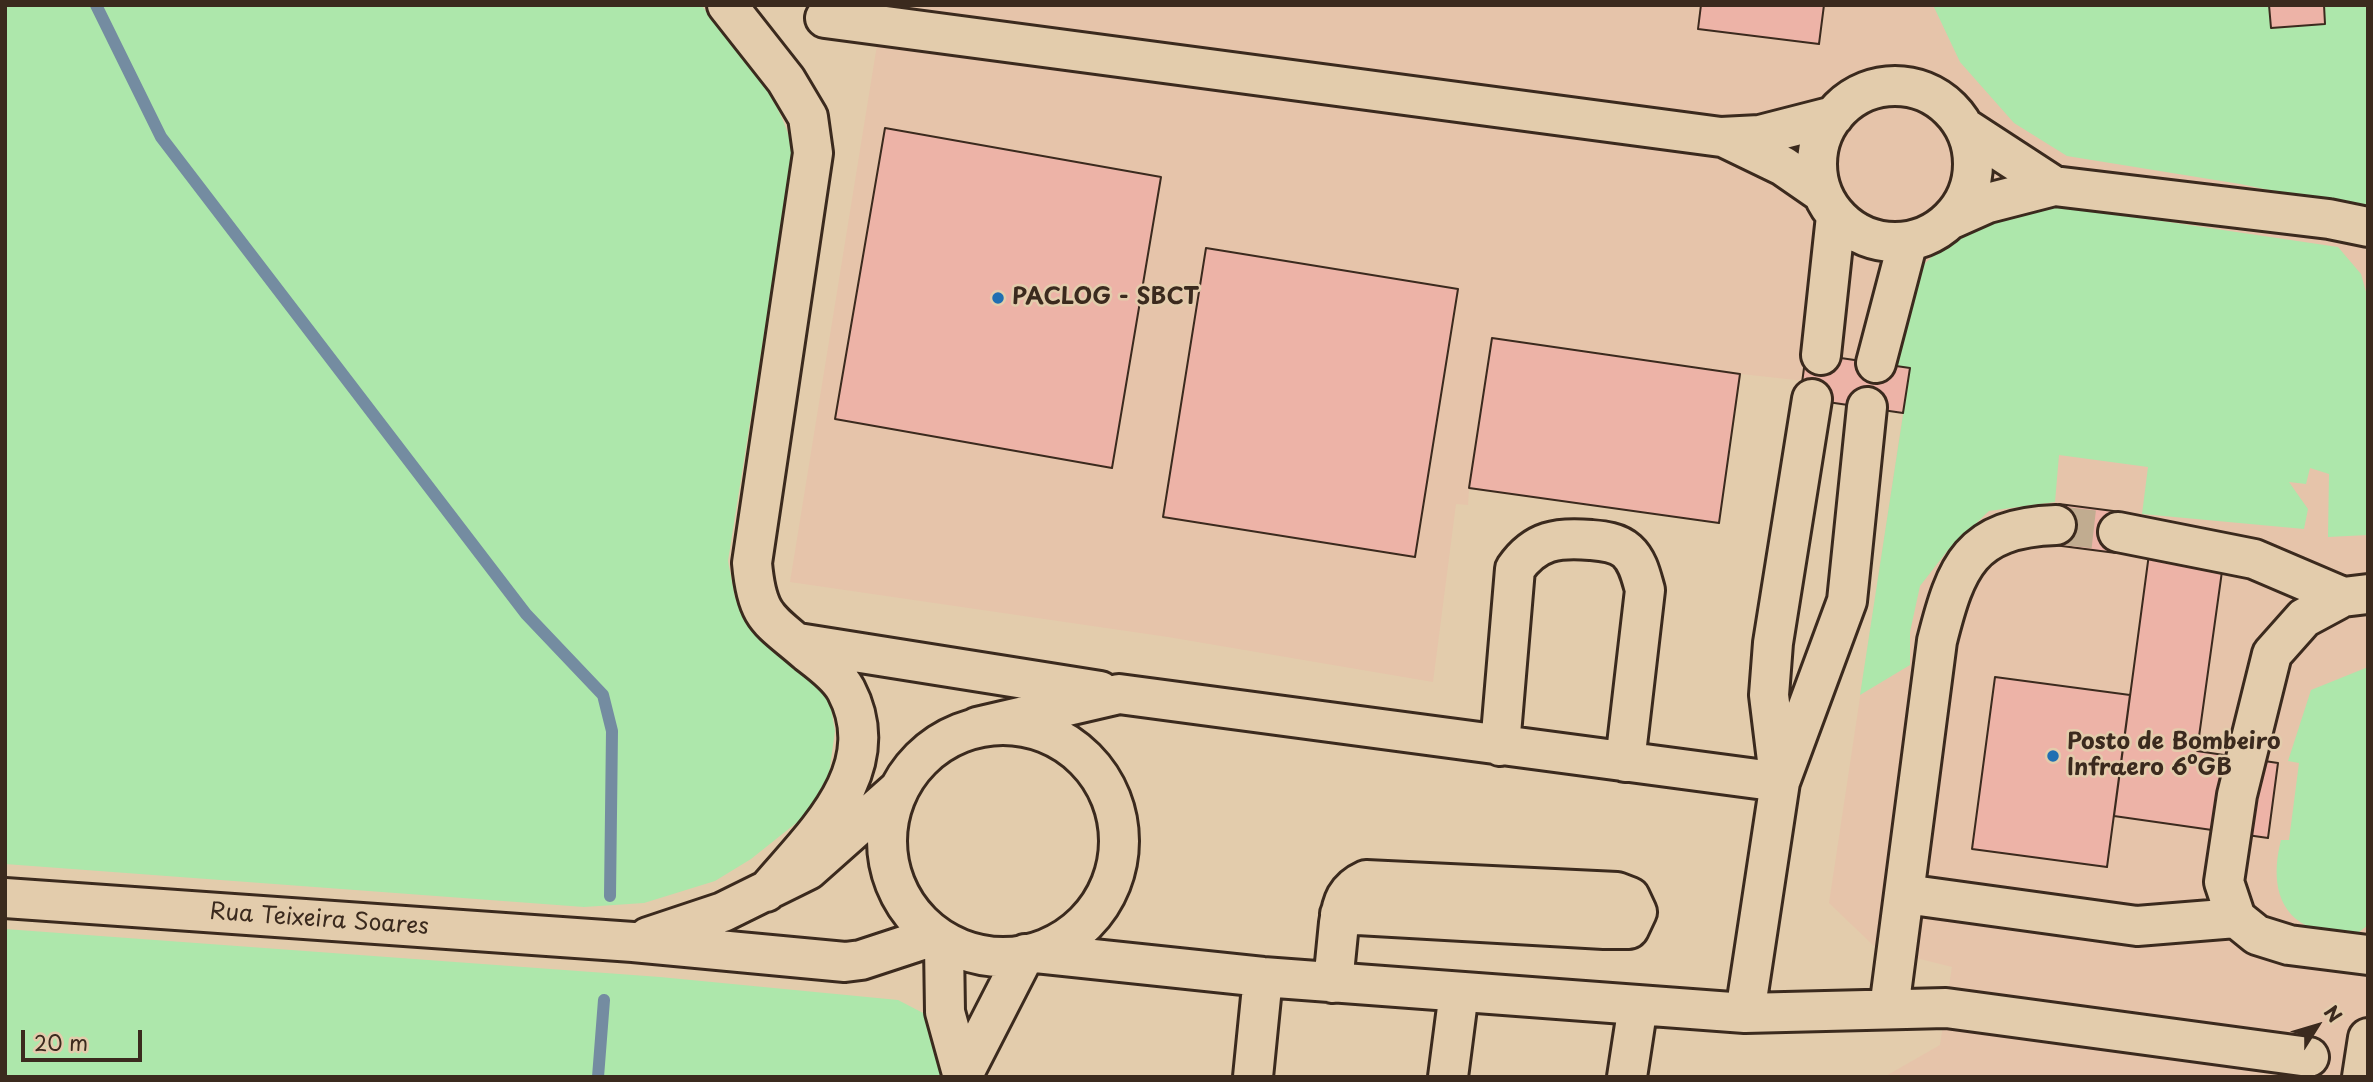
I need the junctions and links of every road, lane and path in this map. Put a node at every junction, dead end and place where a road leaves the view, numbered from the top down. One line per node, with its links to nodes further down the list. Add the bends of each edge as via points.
1 (727, 5): 18 (street, via 786,80 807,117 813,153 752,563 755,596 776,629)
2 (825, 18): 5 (street)
3 (1834, 116): 4 (street, via 1854,97 1878,87 1905,87 1930,94 1950,108); 5 (street, via 1771,133); 7 (street, via 1821,139 1817,166)
4 (1965, 128): 6 (street); 8 (street, via 1973,151 1973,176)
5 (1721, 136): 7 (street, via 1783,166)
6 (2054, 186): 8 (street, via 1988,203); 9 (street)
7 (1829, 205): 10 (street, via 1857,233 1882,241); 11 (street)
8 (1952, 219): 10 (street, via 1931,234)
9 (2368, 227)
10 (1909, 241): 12 (street)
11 (1821, 355)
12 (1876, 363)
13 (1812, 399): 23 (street, via 1773,643 1769,695)
14 (1867, 407): 23 (street, via 1847,601)
15 (2056, 525): 26 (street, via 2006,532 1984,544 1959,569 1950,589 1937,641)
16 (2118, 532): 17 (street, via 2254,559)
17 (2355, 596): 29 (street, via 2304,618 2272,654 2237,795 2224,882)
18 (798, 643): 19 (street); 25 (street, via 845,688 858,720 857,765 837,808)
19 (1119, 694): 20 (street); 21 (street)
20 (977, 727): 24 (street, via 935,747 917,762); 32 (street, via 1017,725 1055,737 1087,761 1109,793 1119,832 1116,872 1100,908 1072,936)
21 (1500, 746): 22 (street); 22 (street, via 1516,569 1526,553 1562,537 1608,541 1626,550 1638,566 1645,590)
22 (1625, 762): 23 (street)
23 (1780, 782): 39 (street)
24 (897, 791): 25 (street, Rua Teixeira Soares, via 808,870); 30 (street, via 887,828 889,866 920,927)
25 (765, 892): 31 (street, Rua Teixeira Soares, via 723,912)
26 (1905, 894): 29 (street, via 2137,926); 38 (street)
27 (5, 898): 31 (street, Rua Teixeira Soares)
28 (1340, 915): 28 (street, via 1345,897 1366,880 1617,892 1630,897 1637,912 1629,929); 35 (street)
29 (2236, 918): 33 (street, via 2257,935 2289,945)
30 (937, 941): 31 (street, Rua Teixeira Soares, via 845,961); 32 (street, via 998,957); 42 (street, via 945,1012)
31 (633, 942)
32 (1031, 954): 34 (street); 42 (street)
33 (2368, 955)
34 (1263, 977): 35 (street); 43 (street)
35 (1334, 983): 36 (street)
36 (1459, 992): 37 (street); 44 (street)
37 (1638, 1005): 39 (street); 45 (street)
38 (1889, 1009): 39 (street); 41 (street, via 1946,1008)
39 (1745, 1013)
40 (2368, 1038): 46 (street)
41 (2309, 1056)
42 (963, 1076)
43 (1253, 1077)
44 (1448, 1077)
45 (1627, 1077)
46 (2362, 1077)

